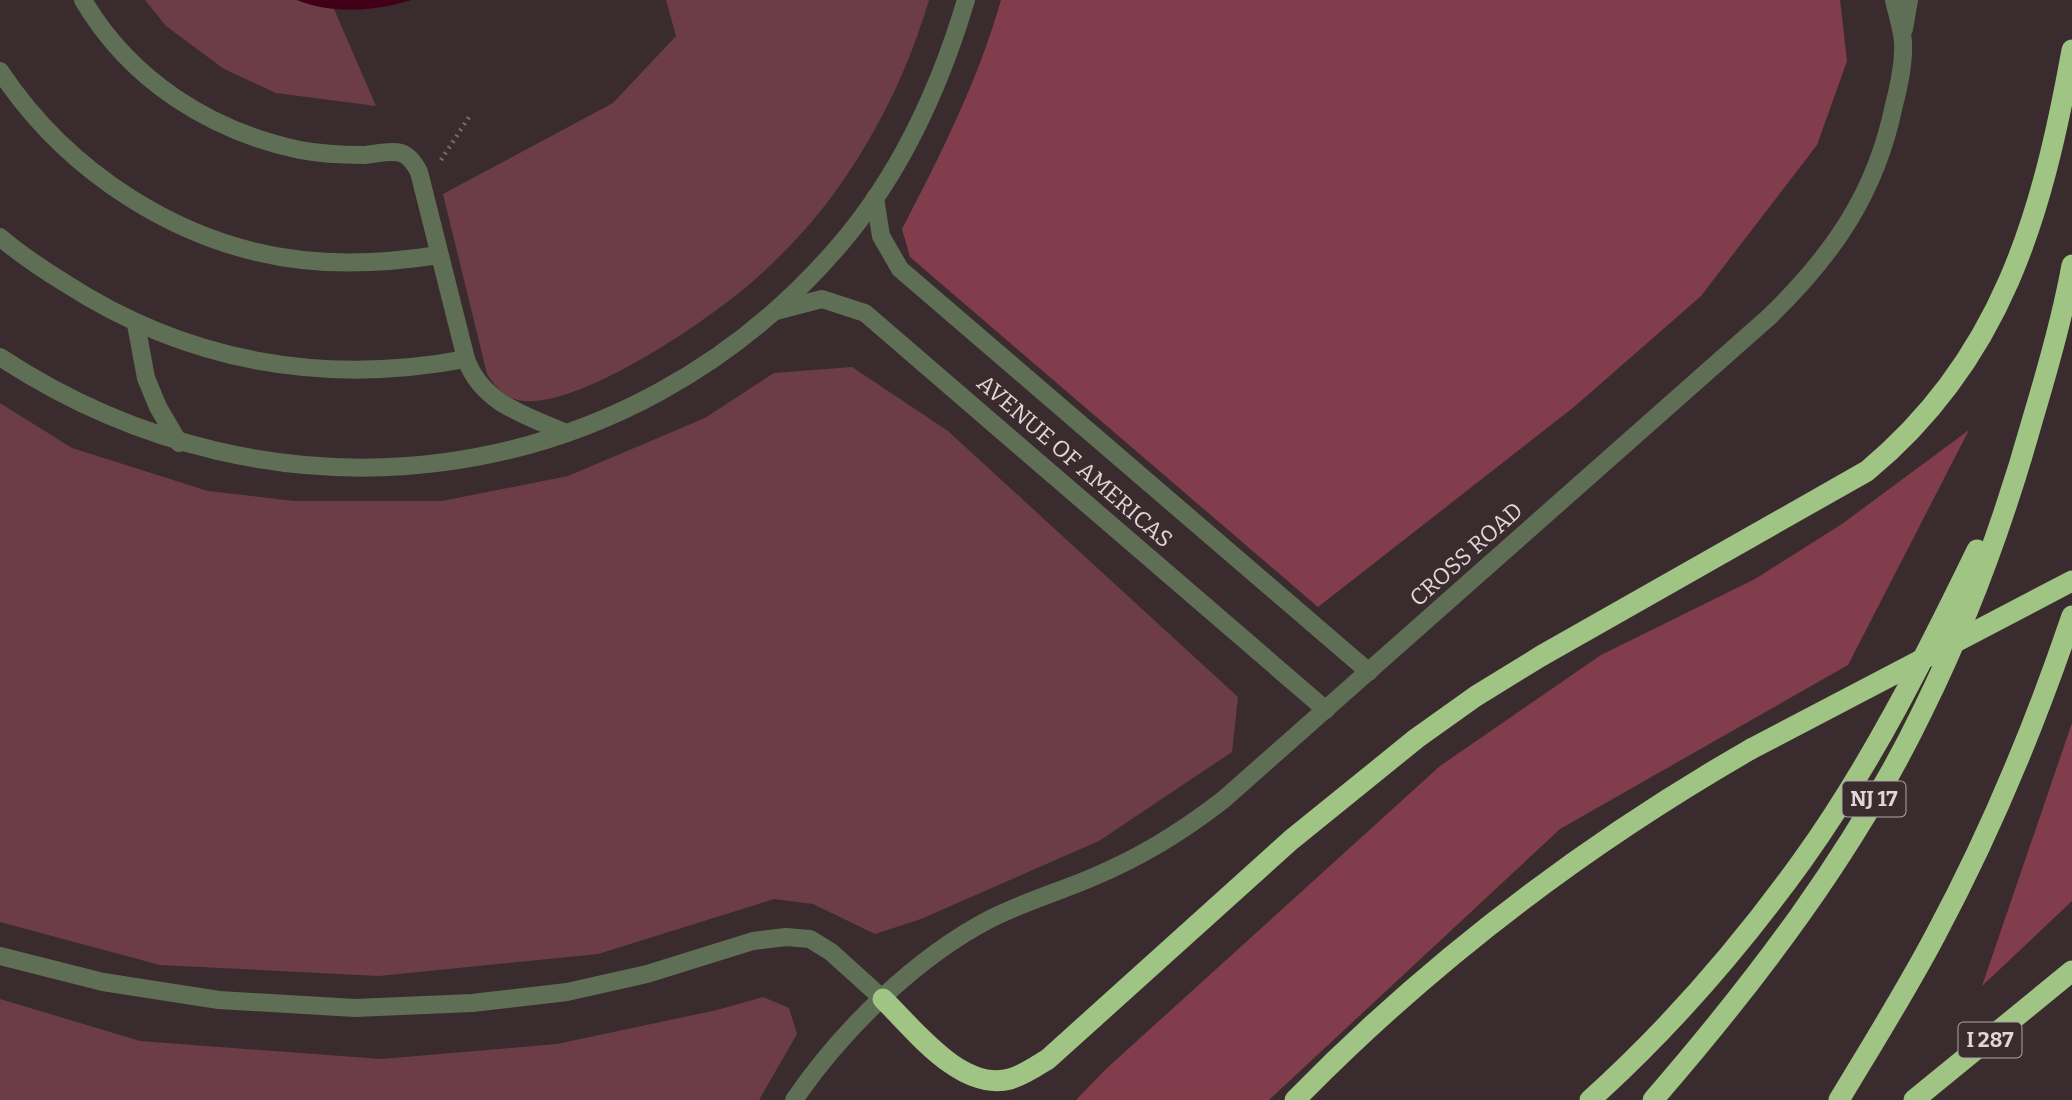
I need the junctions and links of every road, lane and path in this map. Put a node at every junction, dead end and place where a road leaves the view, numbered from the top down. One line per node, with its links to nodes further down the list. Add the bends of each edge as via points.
1 (83, 0): 12 (street, via 106,34 146,76 214,121 304,151 334,155 393,152 409,157 419,172)
2 (966, 0): 10 (street, via 931,100)
3 (1894, 0): 5 (street, CROSS ROAD)
4 (1909, 0): 5 (street)
5 (1903, 43): 23 (street, CROSS ROAD, via 1888,136 1871,181 1852,219 1798,289)
6 (2072, 50): 27 (highway, via 2046,170 2013,272 1994,314 1947,390 1896,447 1867,471 1541,656 1417,738 1292,840 1029,1072 1007,1080 965,1074)
7 (0, 71): 12 (street, via 44,127 90,169 145,207 196,232 302,260 374,261)
8 (469, 117): 9 (path)
9 (436, 166)
10 (875, 198): 14 (street, via 844,240); 23 (street, AVENUE OF AMERICAS, via 881,236 900,269)
11 (1, 239): 15 (street, via 78,292)
12 (439, 255): 17 (street)
13 (2072, 265): 20 (highway, NJ 17)
14 (773, 312): 18 (street, via 657,393); 24 (street, AVENUE OF AMERICAS, via 822,299 866,313)
15 (136, 324): 17 (street, via 229,356 296,367 384,369); 19 (street, via 146,378)
16 (0, 357): 19 (street, via 83,405)
17 (466, 359): 18 (street, via 475,380 494,398)
18 (566, 433): 19 (street, via 511,450 394,467 282,464)
19 (179, 443)
20 (2022, 457): 30 (highway, via 1901,698 1803,860 1684,1007); 31 (highway, NJ 17, via 1961,624 1923,710 1877,794 1770,956)
21 (2072, 581): 29 (highway, bridge, via 1751,749 1641,816 1534,891 1422,982)
22 (2072, 616): 32 (highway, via 1976,852 1936,933)
23 (1369, 672): 24 (street, CROSS ROAD)
24 (1326, 710): 27 (street, CROSS ROAD, via 1180,833 1091,878 992,919 915,970)
25 (0, 956): 27 (street, via 103,982 219,1000 355,1008 472,1003 566,992 647,974 753,941 786,937 810,940 831,952)
26 (2068, 975): 33 (highway, I 287)
27 (883, 999): 28 (street, CROSS ROAD, via 814,1070)
28 (794, 1100)
29 (1295, 1100)
30 (1590, 1100)
31 (1653, 1100)
32 (1839, 1100)
33 (1914, 1100)

